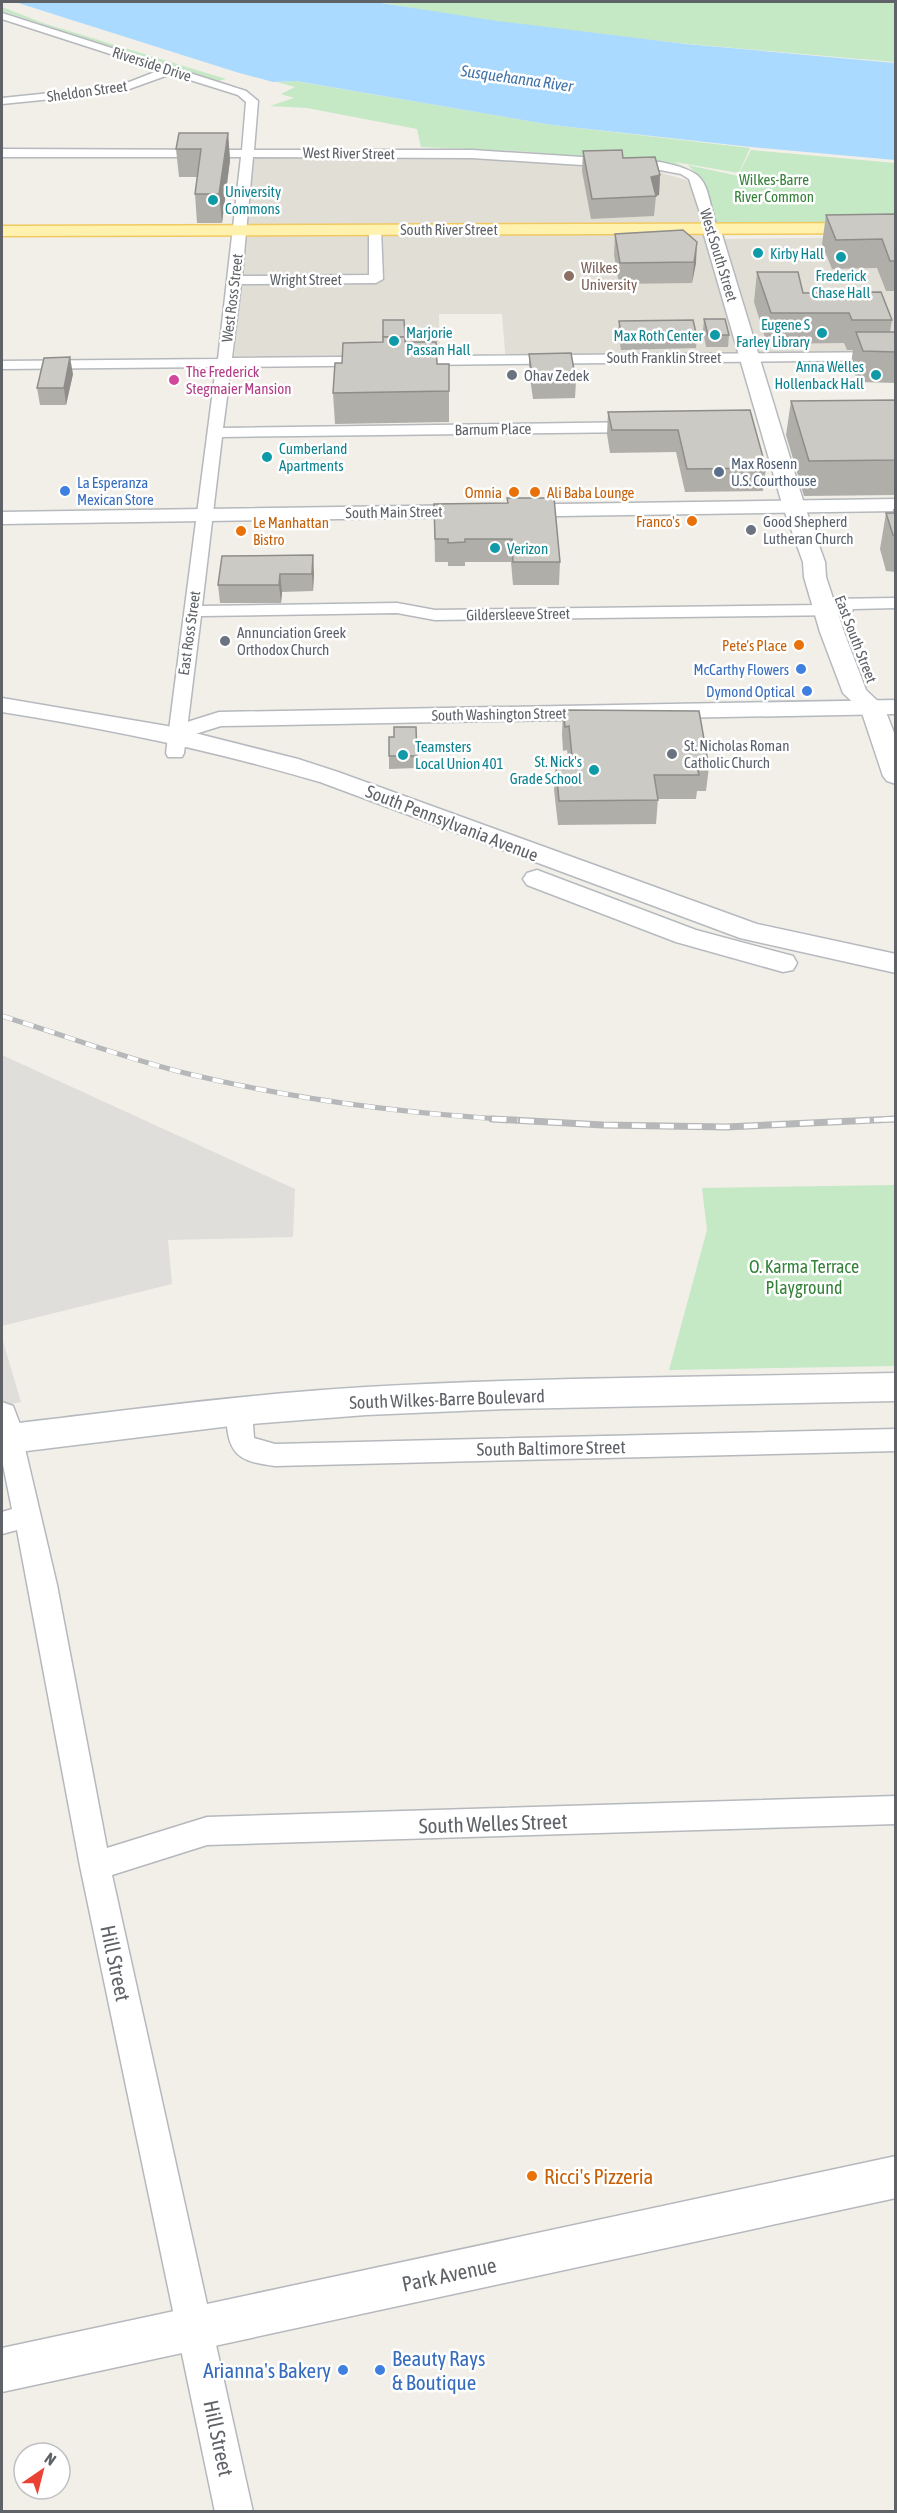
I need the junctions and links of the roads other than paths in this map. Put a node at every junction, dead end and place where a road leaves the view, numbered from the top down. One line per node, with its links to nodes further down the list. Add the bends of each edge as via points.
1 (2, 16): 2 (street, Riverside Drive)
2 (171, 70): 3 (street, Sheldon Street, via 121,89); 4 (street, Riverside Drive, via 242,93 252,100)
3 (2, 101)
4 (247, 152): 5 (street, West River Street); 6 (street, West River Street, via 471,154 660,166); 9 (street, West Ross Street)
5 (2, 153)
6 (695, 177): 7 (street, West South Street)
7 (711, 228): 8 (main road, South River Street); 10 (main road, South River Street); 14 (main road, West South Street)
8 (896, 228)
9 (241, 229): 10 (main road, South River Street); 11 (main road, South River Street); 12 (street, West Ross Street)
10 (375, 229): 12 (street, Wright Street, via 376,279)
11 (2, 231)
12 (235, 280): 15 (street, West Ross Street)
13 (896, 356): 14 (street, South Franklin Street)
14 (749, 357): 15 (street, South Franklin Street); 20 (main road, West South Street, via 761,426)
15 (224, 364): 16 (street, South Franklin Street); 18 (street, West Ross Street)
16 (2, 365)
17 (662, 427): 18 (street, Barnum Place)
18 (216, 433): 21 (street, West Ross Street)
19 (896, 505): 20 (street, South Main Street)
20 (794, 507): 21 (street, South Main Street); 24 (main road, East South Street)
21 (206, 514): 22 (street, South Main Street); 26 (street, East Ross Street)
22 (2, 518)
23 (896, 587): 24 (street)
24 (834, 603): 25 (street); 26 (street, Gildersleeve Street, via 440,615 397,608); 28 (main road, East South Street, via 855,693)
25 (896, 603)
26 (192, 611): 30 (street, East Ross Street)
27 (2, 705): 30 (main road, South Pennsylvania Avenue, via 76,714)
28 (884, 707): 30 (street, South Washington Street, via 219,718); 31 (main road)
29 (2, 723): 30 (main road, South Pennsylvania Avenue)
30 (175, 743): 32 (main road, South Pennsylvania Avenue, via 329,777 750,932); 33 (main road, South Pennsylvania Avenue, via 686,936 795,966 843,974)
31 (896, 777)
32 (896, 964)
33 (896, 973)
34 (896, 1388): 35 (main road, South Wilkes-Barre Boulevard, via 506,1395)
35 (239, 1410): 36 (main road, South Wilkes-Barre Boulevard); 37 (street, South Baltimore Street, via 242,1444 258,1453 274,1455)
36 (4, 1432): 38 (street, Hill Street)
37 (896, 1440)
38 (13, 1520): 40 (street, Hill Street, via 43,1586)
39 (896, 1810): 40 (street, South Welles Street, via 207,1832)
40 (95, 1866): 42 (street, Hill Street)
41 (896, 2176): 42 (street, Park Avenue)
42 (195, 2329): 43 (street, Park Avenue); 44 (street, Hill Street)
43 (2, 2370)
44 (234, 2511)

